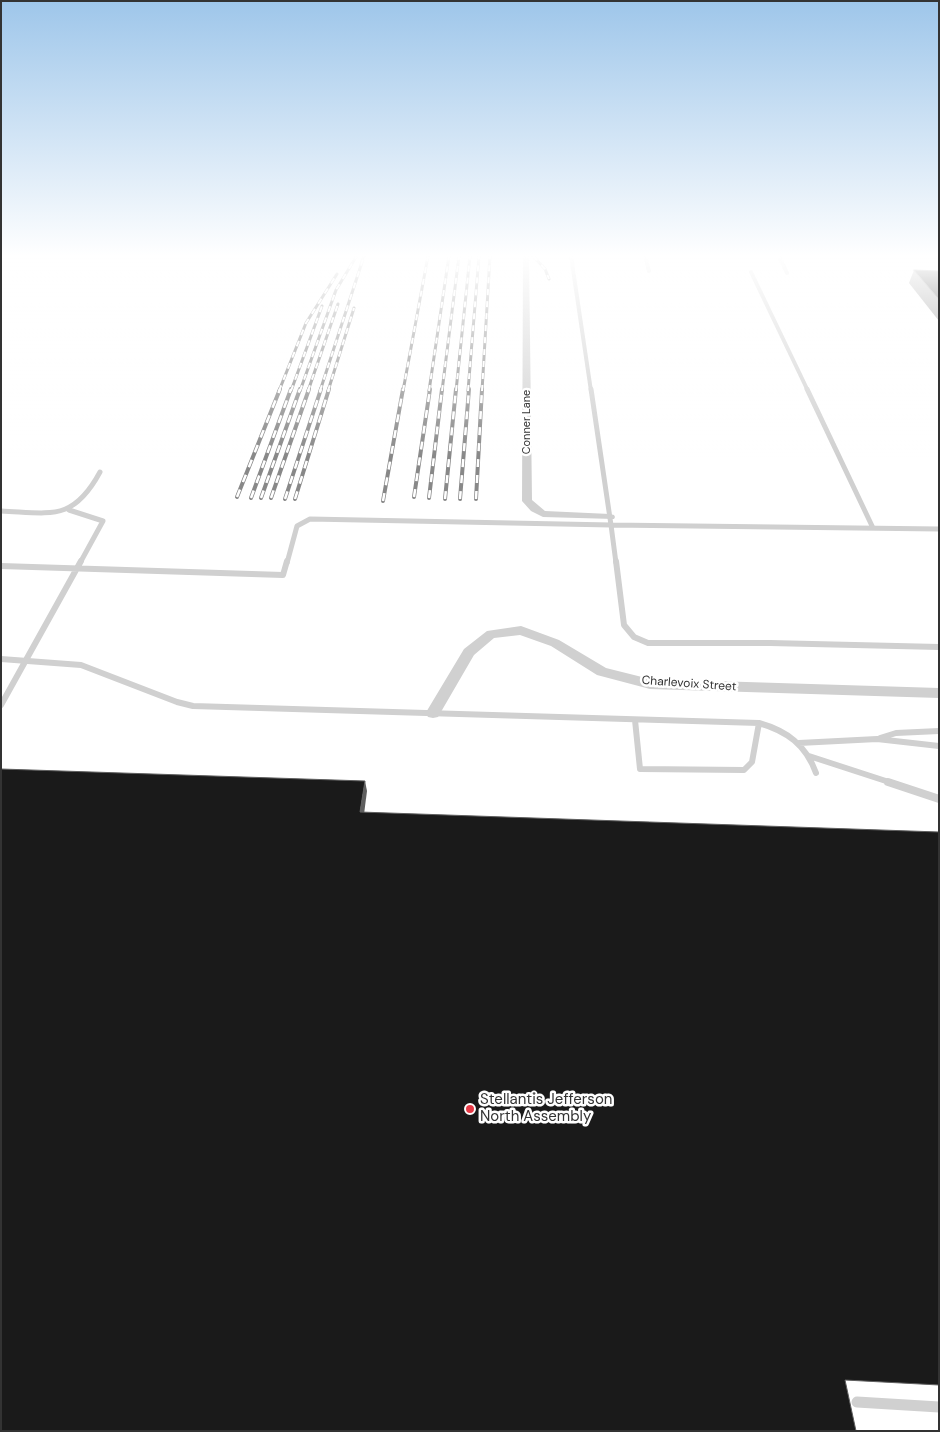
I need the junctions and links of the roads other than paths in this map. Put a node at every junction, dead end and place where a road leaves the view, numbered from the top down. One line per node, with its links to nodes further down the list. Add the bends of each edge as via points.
1 (526, 323): 7 (street, Conner Lane, via 527,501 543,514)
2 (581, 323): 7 (lane)
3 (775, 323): 8 (lane)
4 (100, 472): 5 (lane, via 83,500)
5 (69, 510): 6 (lane); 11 (lane, via 103,521)
6 (1, 511)
7 (610, 521): 8 (lane); 11 (lane, via 310,519 297,526 283,575); 12 (lane, via 624,625 634,637 648,643)
8 (873, 528): 9 (lane)
9 (939, 529)
10 (1, 566): 11 (lane)
11 (77, 568): 15 (lane)
12 (939, 647)
13 (1, 659): 16 (lane, via 81,665 193,706)
14 (939, 693): 16 (street, Charlevoix Street, via 650,684 602,672 555,643 521,630 491,634 469,652)
15 (1, 705)
16 (433, 713): 17 (lane)
17 (635, 720): 18 (lane); 18 (lane, via 640,769 744,770 752,762)
18 (759, 723): 21 (lane, via 778,729)
19 (939, 731): 20 (lane, via 896,732)
20 (877, 739): 21 (lane); 22 (lane)
21 (799, 744): 23 (lane)
22 (939, 746)
23 (809, 756): 24 (lane); 25 (lane)
24 (816, 773)
25 (939, 799)
26 (857, 1402): 27 (lane)
27 (939, 1407)

